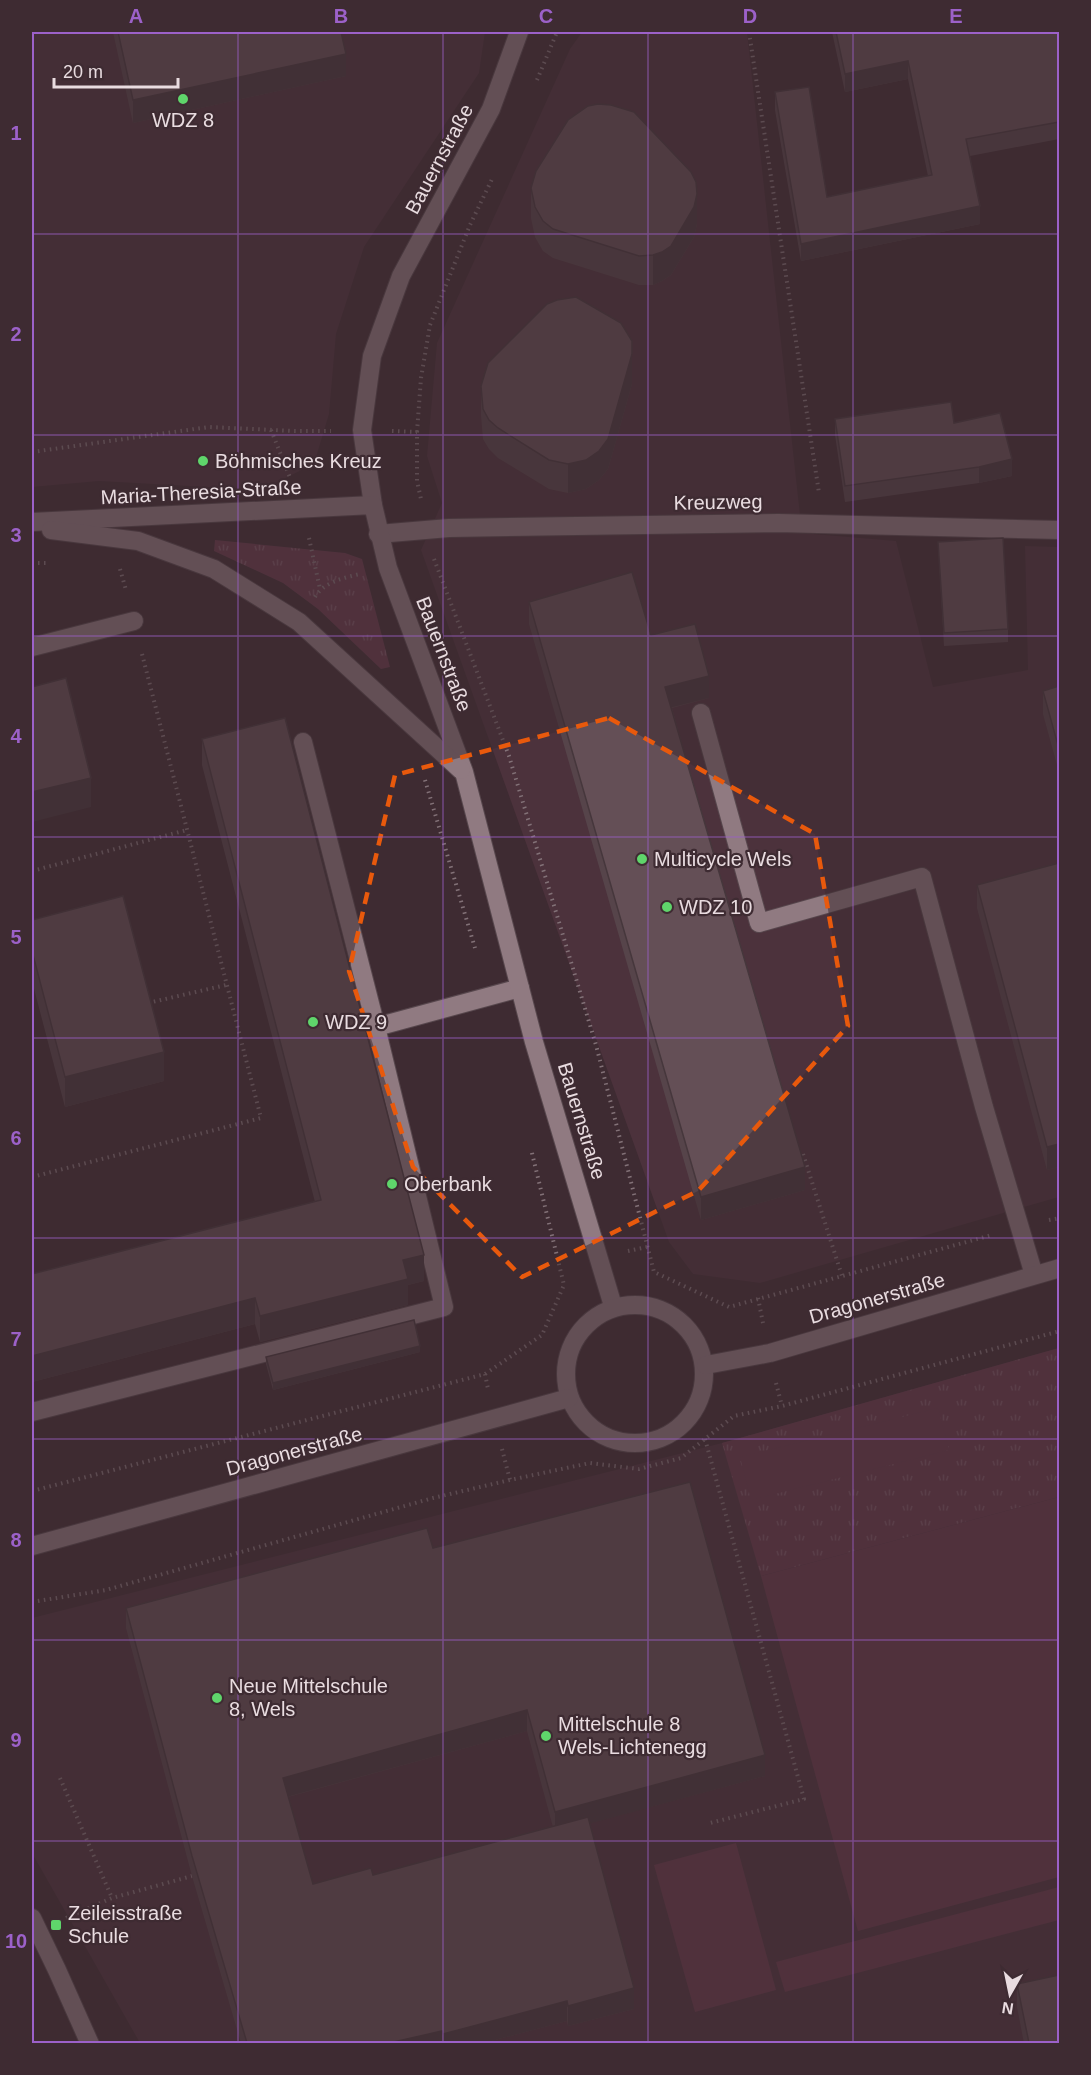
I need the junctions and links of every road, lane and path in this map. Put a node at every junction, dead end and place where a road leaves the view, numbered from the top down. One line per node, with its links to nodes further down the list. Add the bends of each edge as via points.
1 (519, 32): 6 (main road, Bauernstraße, via 491,109 401,276 372,357)
2 (557, 32): 4 (path)
3 (749, 32): 11 (path)
4 (536, 85)
5 (496, 171): 7 (path, via 430,325)
6 (362, 430): 7 (path); 8 (path, via 209,427); 9 (main road, Bauernstraße)
7 (417, 432): 13 (path, via 417,481)
8 (32, 452)
9 (373, 505): 10 (main road, Maria-Theresia-Straße); 15 (main road, Bauernstraße)
10 (32, 522)
11 (824, 525): 13 (main road, Kreuzweg); 14 (main road, Kreuzweg)
12 (32, 527): 21 (main road, Maria-Theresia-Straße, via 138,541 214,569 299,622)
13 (428, 529): 15 (main road, Kreuzweg); 34 (path, via 432,554 509,756 597,1045 654,1272 729,1306)
14 (1059, 530)
15 (378, 534): 21 (main road, Bauernstraße)
16 (118, 561): 17 (path)
17 (134, 621): 18 (main road); 22 (path)
18 (32, 647)
19 (701, 713): 31 (main road, via 759,923 922,877)
20 (303, 742): 27 (main road)
21 (464, 772): 25 (main road, Bauernstraße)
22 (187, 830): 23 (path); 24 (path)
23 (32, 871)
24 (226, 985): 26 (path); 29 (path, via 261,1118)
25 (520, 988): 27 (main road); 35 (main road, Bauernstraße)
26 (144, 1004)
27 (376, 1027): 39 (main road, via 444,1307)
28 (803, 1154): 34 (path)
29 (32, 1176)
30 (1059, 1218): 31 (path)
31 (1020, 1228): 33 (main road); 34 (path)
32 (1059, 1268): 33 (main road, Dragonerstraße)
33 (1034, 1275): 37 (main road, Dragonerstraße, via 770,1353)
34 (842, 1276)
35 (613, 1306): 37 (main road, via 660,1307 691,1330); 38 (main road, via 585,1324 566,1360)
36 (1059, 1331): 40 (path, via 734,1416)
37 (706, 1365): 38 (main road, via 700,1403 673,1434 628,1444 589,1427)
38 (569, 1398): 41 (main road, Dragonerstraße)
39 (32, 1412)
40 (705, 1439): 42 (path, via 681,1458 639,1470 590,1463 510,1480 106,1590); 44 (path, via 804,1799)
41 (32, 1546)
42 (32, 1602)
43 (60, 1778): 46 (path)
44 (710, 1823)
45 (192, 1876): 46 (path)
46 (112, 1898): 47 (path)
47 (34, 1924): 48 (main road)
48 (90, 2043)

